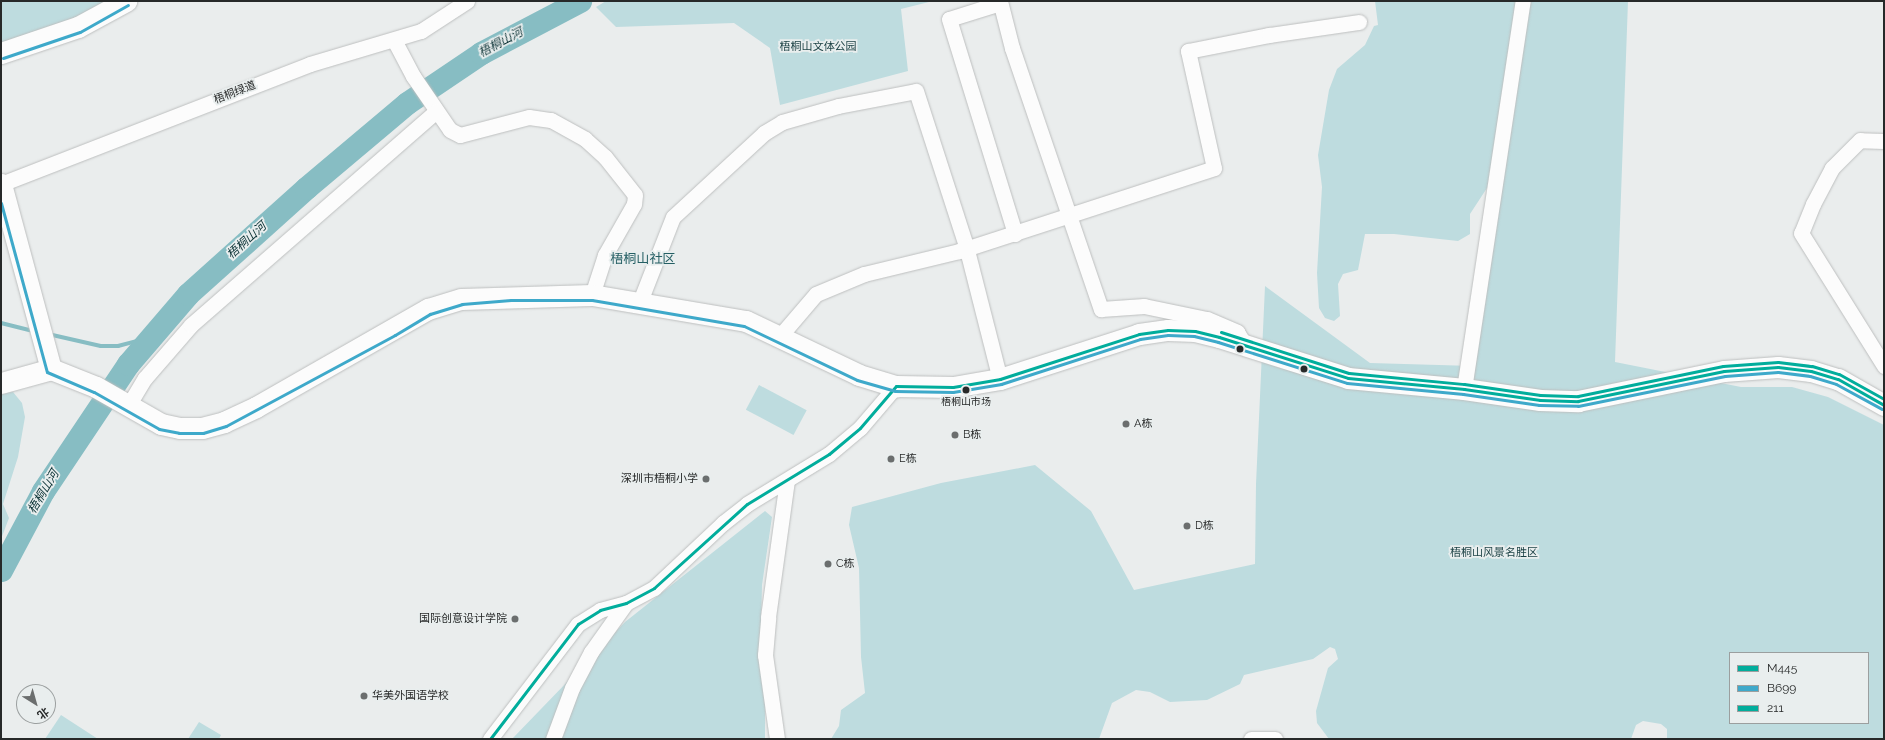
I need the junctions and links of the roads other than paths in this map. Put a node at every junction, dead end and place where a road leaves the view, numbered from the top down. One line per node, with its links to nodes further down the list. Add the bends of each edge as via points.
1 (126, 1): 7 (main road, via 78,27)
2 (467, 1): 6 (street, 梧桐绿道, via 421,30)
3 (1523, 1): 23 (street)
4 (1000, 2): 11 (street, via 1012,48); 12 (street, via 949,19)
5 (1359, 22): 11 (street, via 1269,35 1188,51 1214,168)
6 (394, 40): 8 (street); 10 (street, 梧桐绿道, via 310,64)
7 (1, 53)
8 (433, 108): 14 (street, via 450,130 460,135 529,117 551,120 585,139 605,157 635,195 634,204 605,255); 25 (street, via 191,325 145,378)
9 (1884, 141): 19 (street, via 1860,140 1832,168 1801,233)
10 (1, 184): 18 (main road)
11 (1069, 216): 12 (street); 17 (street, via 1102,309 1144,306 1207,319 1236,332)
12 (1015, 234): 13 (street)
13 (966, 248): 15 (street, via 916,91 904,93 831,108 782,122 764,133 673,217); 16 (street, via 864,274 816,294); 20 (street)
14 (592, 295): 15 (main road); 25 (main road, via 461,299 428,309 256,407 224,422 202,428 180,428 161,424)
15 (640, 304): 16 (main road, via 746,321)
16 (780, 336): 22 (main road, via 859,376)
17 (1244, 344): 20 (main road, via 1195,331 1139,334); 23 (main road, via 1348,378)
18 (50, 362): 21 (main road); 25 (main road)
19 (1884, 366)
20 (1000, 379): 22 (main road, via 953,387)
21 (1, 383)
22 (896, 386): 26 (street, via 860,428 829,454)
23 (1464, 389): 24 (main road, via 1540,400 1578,400 1724,371 1778,367 1811,371 1838,378)
24 (1884, 405)
25 (128, 406)
26 (787, 480): 27 (street, via 723,523 654,588); 30 (street, via 765,655)
27 (626, 603): 28 (street, via 600,610 578,624); 29 (street, via 572,688)
28 (490, 739)
29 (553, 739)
30 (777, 739)
31 (1251, 739): 32 (street)
32 (1275, 739)

